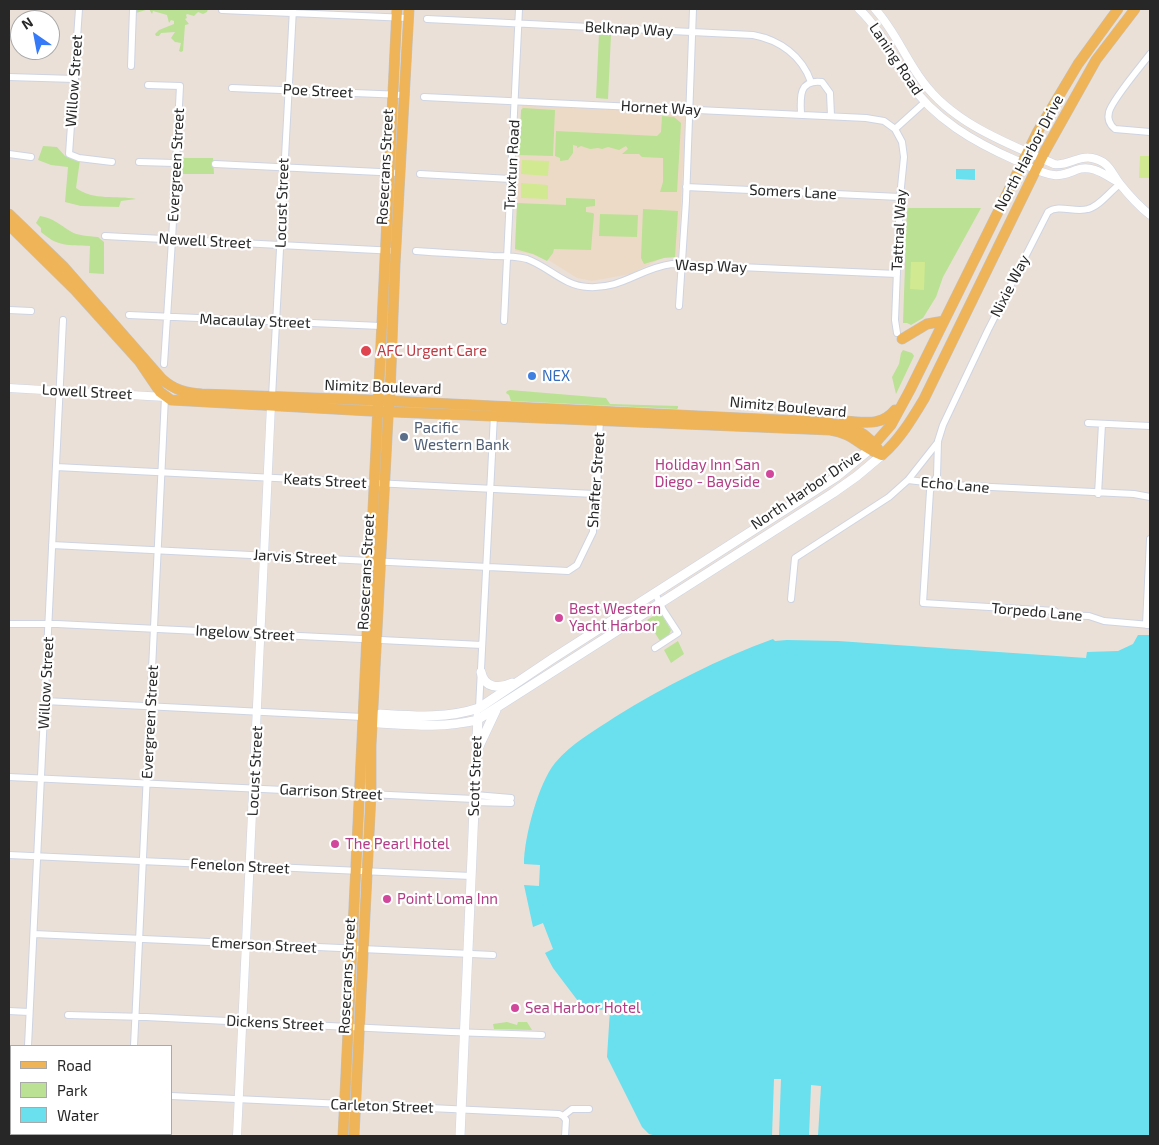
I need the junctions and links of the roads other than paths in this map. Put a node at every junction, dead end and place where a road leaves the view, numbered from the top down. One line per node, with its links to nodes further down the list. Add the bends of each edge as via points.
1 (79, 9): 19 (street, Willow Street)
2 (133, 9): 17 (street)
3 (519, 9): 14 (street, Truxtun Road)
4 (693, 9): 15 (street)
5 (859, 9): 27 (street, Laning Road, via 881,34 908,81)
6 (875, 9): 33 (street, Laning Road, via 890,26 919,76 939,100 965,121)
7 (1118, 9): 33 (main road, North Harbor Drive, via 1062,89)
8 (1134, 9): 36 (main road, North Harbor Drive, via 1100,55)
9 (222, 10): 10 (street)
10 (292, 11): 11 (street); 23 (street, Locust Street)
11 (397, 13): 12 (street); 24 (main road, Rosecrans Street)
12 (409, 14): 24 (main road, Rosecrans Street)
13 (427, 19): 14 (street, Belknap Way)
14 (518, 24): 15 (street, Belknap Way); 26 (street, Truxtun Road)
15 (692, 32): 20 (street, Belknap Way, via 765,37 792,52 807,71); 28 (street)
16 (1150, 54): 32 (street, via 1110,110 1108,118 1115,129)
17 (131, 66)
18 (9, 78): 19 (street)
19 (75, 79): 37 (street, Willow Street, via 69,154)
20 (810, 82): 29 (street, via 802,92); 30 (street, via 822,82 827,87)
21 (148, 85): 39 (street, Evergreen Street, via 180,86)
22 (232, 88): 23 (street, Poe Street)
23 (288, 90): 24 (street, Poe Street); 42 (street, Locust Street)
24 (398, 95): 44 (main road, Rosecrans Street)
25 (424, 97): 26 (street, Hornet Way)
26 (515, 101): 28 (street, Hornet Way); 46 (street, Truxtun Road)
27 (925, 102): 31 (street); 40 (street, Laning Road, via 962,133)
28 (690, 109): 29 (street, Hornet Way); 48 (street)
29 (800, 114): 30 (street, Hornet Way)
30 (831, 116): 31 (street, Hornet Way, via 875,119)
31 (895, 129): 49 (street, Tattnal Way, via 902,142 904,157)
32 (1150, 132)
33 (1027, 152): 36 (street, Laning Road); 40 (main road, North Harbor Drive)
34 (9, 154): 35 (street)
35 (31, 157)
36 (1041, 158): 43 (main road, North Harbor Drive); 47 (street, Laning Road, via 1060,165 1083,158 1096,159 1108,165)
37 (112, 162)
38 (139, 162): 39 (street)
39 (176, 163): 54 (street, Evergreen Street)
40 (1022, 163): 43 (street, Laning Road); 69 (main road, North Harbor Drive)
41 (215, 164): 42 (street)
42 (283, 167): 44 (street); 55 (street, Locust Street)
43 (1036, 169): 47 (street, Laning Road, via 1059,175 1091,168); 89 (main road, North Harbor Drive, via 924,399 906,429)
44 (395, 173): 56 (main road, Rosecrans Street)
45 (420, 174): 46 (street)
46 (511, 178): 58 (street, Truxtun Road)
47 (1120, 184): 51 (street, Laning Road); 87 (street, Nixie Way, via 1086,210 1054,209 1048,212)
48 (686, 188): 49 (street, Somers Lane); 59 (street)
49 (900, 197): 60 (street, Tattnal Way)
50 (9, 214): 75 (main road, Nimitz Boulevard, via 64,267 164,380 178,390)
51 (1150, 215)
52 (9, 225): 76 (main road, via 75,290 139,361)
53 (105, 236): 54 (street, Newell Street)
54 (172, 240): 55 (street, Newell Street); 65 (street, Evergreen Street)
55 (280, 246): 56 (street, Newell Street); 68 (street, Locust Street)
56 (391, 251): 70 (main road, Rosecrans Street); 80 (main road, Rosecrans Street)
57 (416, 251): 58 (street, Wasp Way)
58 (508, 256): 59 (street, Wasp Way, via 540,265 569,284 587,287 607,287 662,266); 67 (street, Truxtun Road)
59 (681, 264): 60 (street, Wasp Way); 61 (street)
60 (897, 274): 71 (street, Tattnal Way, via 895,320)
61 (678, 306)
62 (9, 310): 63 (street)
63 (31, 311)
64 (129, 315): 65 (street, Macaulay Street)
65 (168, 317): 68 (street, Macaulay Street); 72 (street, Evergreen Street)
66 (63, 320): 74 (street, Willow Street)
67 (504, 321)
68 (276, 322): 70 (street, Macaulay Street); 78 (street, Locust Street)
69 (944, 322): 71 (main road, via 927,324); 77 (main road, North Harbor Drive)
70 (381, 326): 79 (main road, Rosecrans Street)
71 (900, 336)
72 (164, 364)
73 (9, 388): 74 (street, Lowell Street)
74 (59, 390): 76 (street, Lowell Street); 90 (street, Willow Street)
75 (193, 393): 76 (main road); 78 (main road, Nimitz Boulevard)
76 (165, 397): 78 (main road, Nimitz Boulevard, via 200,402); 91 (street, Evergreen Street)
77 (906, 398): 83 (main road, via 881,422); 88 (main road, North Harbor Drive, via 891,425)
78 (272, 401): 79 (main road, Nimitz Boulevard); 92 (street, Locust Street)
79 (378, 406): 80 (main road, Nimitz Boulevard); 94 (main road, Rosecrans Street)
80 (389, 406): 81 (main road, Nimitz Boulevard); 82 (main road, Nimitz Boulevard); 95 (main road, Rosecrans Street)
81 (494, 415): 82 (main road, Nimitz Boulevard); 97 (street, Scott Street)
82 (600, 416): 83 (main road, Nimitz Boulevard); 88 (main road, Nimitz Boulevard, via 830,430); 98 (street, Shafter Street, via 597,491)
83 (822, 422): 88 (main road, Nimitz Boulevard, via 854,428 864,434)
84 (1088, 423): 85 (street)
85 (1102, 424): 86 (street); 99 (street)
86 (1150, 426)
87 (938, 438): 93 (street); 96 (street, via 937,476)
88 (872, 447): 89 (main road, Nimitz Boulevard); 109 (main road, North Harbor Drive, via 836,477)
89 (882, 454): 111 (main road, North Harbor Drive, via 846,485)
90 (56, 467): 91 (street, Keats Street); 102 (street, Willow Street)
91 (162, 473): 92 (street, Keats Street); 103 (street, Evergreen Street)
92 (268, 478): 94 (street, Keats Street); 104 (street, Locust Street)
93 (908, 480): 96 (street, Echo Lane); 110 (street, Echo Lane, via 795,558)
94 (374, 484): 95 (street, Keats Street); 105 (main road, Rosecrans Street)
95 (385, 484): 97 (street, Keats Street); 106 (main road, Rosecrans Street)
96 (933, 484): 99 (street, Echo Lane); 114 (street, Torpedo Lane, via 923,603 1055,611 1060,615)
97 (490, 489): 98 (street, Keats Street); 107 (street, Scott Street)
98 (594, 494): 108 (street, Shafter Street, via 593,532 577,565)
99 (1098, 494): 100 (street, Echo Lane)
100 (1150, 497)
101 (1150, 539): 114 (street)
102 (52, 545): 103 (street, Jarvis Street); 113 (street, Willow Street)
103 (158, 550): 104 (street, Jarvis Street); 115 (street, Evergreen Street)
104 (265, 556): 105 (street, Jarvis Street); 116 (street, Locust Street)
105 (370, 561): 106 (street, Jarvis Street); 117 (main road, Rosecrans Street)
106 (382, 561): 107 (street, Jarvis Street); 118 (main road, Rosecrans Street)
107 (486, 566): 108 (street, Jarvis Street); 119 (street, Scott Street)
108 (568, 571)
109 (655, 593): 111 (street); 122 (main road, North Harbor Drive)
110 (791, 600)
111 (660, 603): 120 (street, via 678,633); 126 (main road, North Harbor Drive)
112 (9, 624): 113 (street, Ingelow Street)
113 (49, 624): 115 (street, Ingelow Street); 123 (street, Willow Street)
114 (1148, 625)
115 (155, 628): 116 (street, Ingelow Street); 124 (street, Evergreen Street)
116 (262, 634): 117 (street, Ingelow Street); 127 (street, Locust Street)
117 (367, 638): 118 (street, Ingelow Street); 128 (main road, Rosecrans Street)
118 (378, 639): 119 (street, Ingelow Street); 129 (main road, Rosecrans Street)
119 (482, 645): 121 (street, Scott Street)
120 (655, 648)
121 (481, 672): 122 (main road, via 485,682 493,686); 125 (street, Scott Street)
122 (521, 679): 125 (main road, North Harbor Drive)
123 (45, 701): 124 (street); 133 (street, Willow Street)
124 (151, 706): 127 (street); 134 (street, Evergreen Street)
125 (479, 708): 129 (main road, North Harbor Drive, via 435,716 380,714); 130 (main road, Scott Street)
126 (497, 708): 130 (main road, North Harbor Drive); 131 (main road)
127 (257, 711): 128 (street); 135 (street, Locust Street)
128 (363, 717): 129 (main road, North Harbor Drive); 136 (main road, Rosecrans Street)
129 (374, 718): 130 (main road, North Harbor Drive, via 379,723 437,726); 137 (main road, Rosecrans Street)
130 (477, 720): 131 (main road, Scott Street)
131 (476, 758): 138 (main road, Scott Street)
132 (9, 777): 133 (street, Garrison Street)
133 (41, 778): 134 (street, Garrison Street); 141 (street, Willow Street)
134 (147, 784): 135 (street, Garrison Street); 142 (street, Evergreen Street)
135 (254, 788): 136 (street, Garrison Street); 143 (street, Locust Street)
136 (359, 794): 137 (street, Garrison Street); 144 (main road, Rosecrans Street)
137 (371, 794): 138 (street, Garrison Street); 145 (main road, Rosecrans Street)
138 (474, 799): 139 (street, Garrison Street); 146 (main road, Scott Street)
139 (511, 800)
140 (9, 855): 141 (street, Fenelon Street)
141 (37, 857): 142 (street, Fenelon Street); 147 (street, Willow Street)
142 (143, 862): 143 (street, Fenelon Street); 148 (street, Evergreen Street)
143 (250, 866): 144 (street, Fenelon Street); 149 (street, Locust Street)
144 (356, 871): 145 (street, Fenelon Street); 150 (main road, Rosecrans Street)
145 (366, 872): 146 (street, Fenelon Street); 151 (main road, Rosecrans Street)
146 (471, 876): 152 (main road, Scott Street)
147 (34, 934): 148 (street, Emerson Street); 155 (street, Willow Street)
148 (139, 939): 149 (street, Emerson Street); 157 (street, Evergreen Street)
149 (247, 944): 150 (street, Emerson Street); 158 (street, Locust Street)
150 (352, 949): 151 (street, Emerson Street); 159 (main road, Rosecrans Street)
151 (363, 949): 152 (street, Emerson Street); 160 (main road, Rosecrans Street)
152 (467, 954): 153 (street, Emerson Street); 161 (main road, Scott Street)
153 (493, 956)
154 (9, 1011): 155 (street)
155 (29, 1012): 163 (street, Willow Street)
156 (68, 1015): 157 (street, Dickens Street)
157 (136, 1017): 158 (street, Dickens Street); 164 (street, Evergreen Street)
158 (243, 1022): 159 (street, Dickens Street); 166 (street, Locust Street)
159 (348, 1027): 160 (street, Dickens Street); 167 (main road, Rosecrans Street)
160 (359, 1028): 161 (street, Dickens Street); 168 (main road, Rosecrans Street)
161 (464, 1032): 162 (street, Dickens Street); 170 (main road, Scott Street)
162 (542, 1035)
163 (28, 1045)
164 (134, 1045)
165 (172, 1096): 166 (street, Carleton Street)
166 (239, 1099): 167 (street, Carleton Street); 172 (street, Locust Street)
167 (344, 1104): 168 (street, Carleton Street); 173 (main road, Rosecrans Street)
168 (356, 1105): 170 (street, Carleton Street); 174 (main road, Rosecrans Street)
169 (589, 1109): 171 (street, Carleton Street, via 572,1109)
170 (461, 1110): 171 (street, Carleton Street); 175 (main road, Scott Street)
171 (563, 1116): 176 (street, via 566,1120)
172 (237, 1136)
173 (343, 1136)
174 (354, 1136)
175 (460, 1136)
176 (565, 1136)

